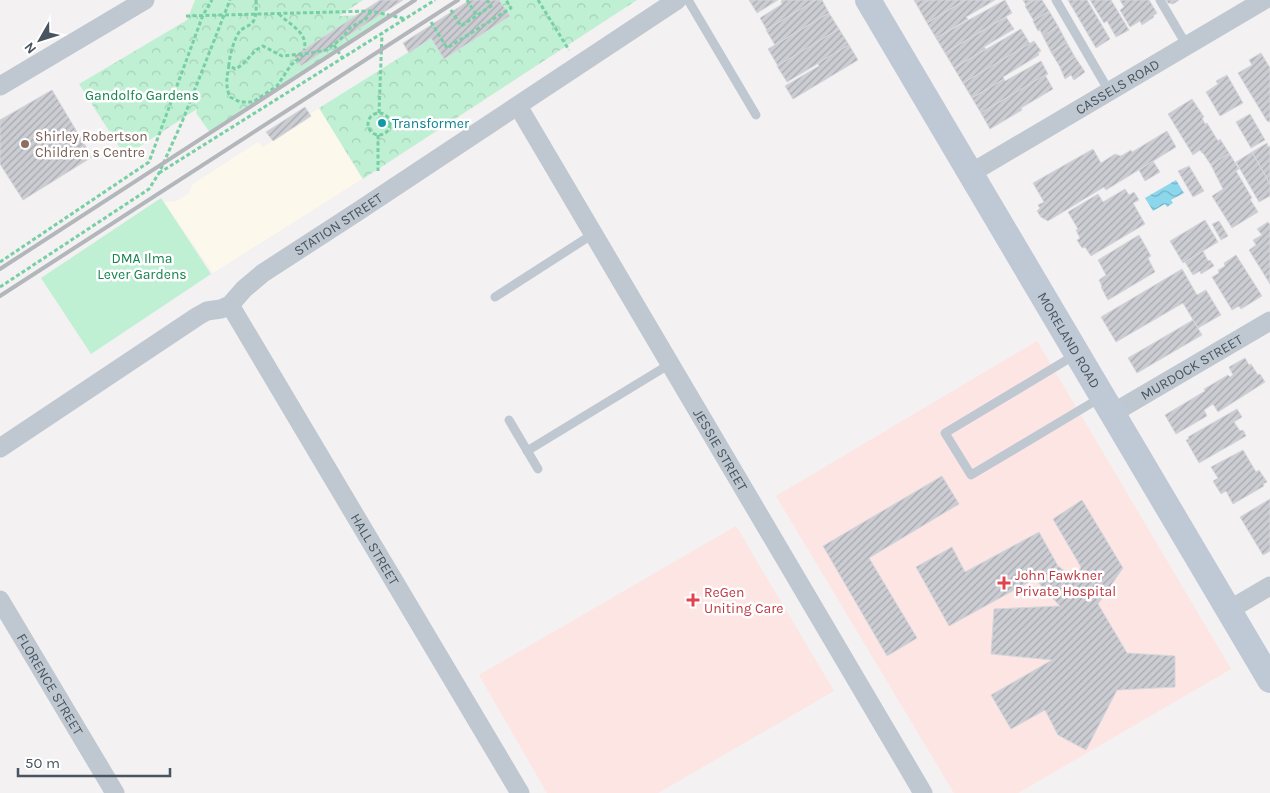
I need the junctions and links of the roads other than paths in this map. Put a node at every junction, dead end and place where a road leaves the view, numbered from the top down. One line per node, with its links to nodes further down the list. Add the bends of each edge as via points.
1 (146, 0): 9 (street)
2 (677, 0): 11 (street, STATION STREET)
3 (688, 0): 12 (lane)
4 (868, 0): 13 (main road, MORELAND ROAD)
5 (1056, 0): 10 (lane)
6 (1160, 0): 8 (lane)
7 (1264, 0): 8 (street, CASSELS ROAD)
8 (1187, 46): 10 (street, CASSELS ROAD)
9 (0, 86)
10 (1110, 91): 13 (street, CASSELS ROAD)
11 (518, 106): 14 (street, JESSIE STREET); 16 (street, STATION STREET, via 263,273)
12 (756, 115)
13 (971, 173): 18 (main road, MORELAND ROAD)
14 (592, 234): 15 (lane); 19 (street, JESSIE STREET)
15 (495, 297)
16 (230, 305): 22 (street, via 198,316); 30 (street, HALL STREET)
17 (1270, 320): 20 (street, MURDOCK STREET)
18 (1077, 354): 20 (main road, MORELAND ROAD); 20 (lane, via 945,433 971,475)
19 (670, 364): 23 (lane); 31 (street, JESSIE STREET)
20 (1108, 405): 27 (main road, MORELAND ROAD)
21 (509, 420): 23 (lane)
22 (0, 448)
23 (527, 450): 24 (lane)
24 (538, 469)
25 (1270, 586): 27 (street)
26 (0, 600): 29 (street, FLORENCE STREET)
27 (1229, 610): 28 (main road, MORELAND ROAD)
28 (1270, 680)
29 (115, 793)
30 (520, 793)
31 (923, 793)

